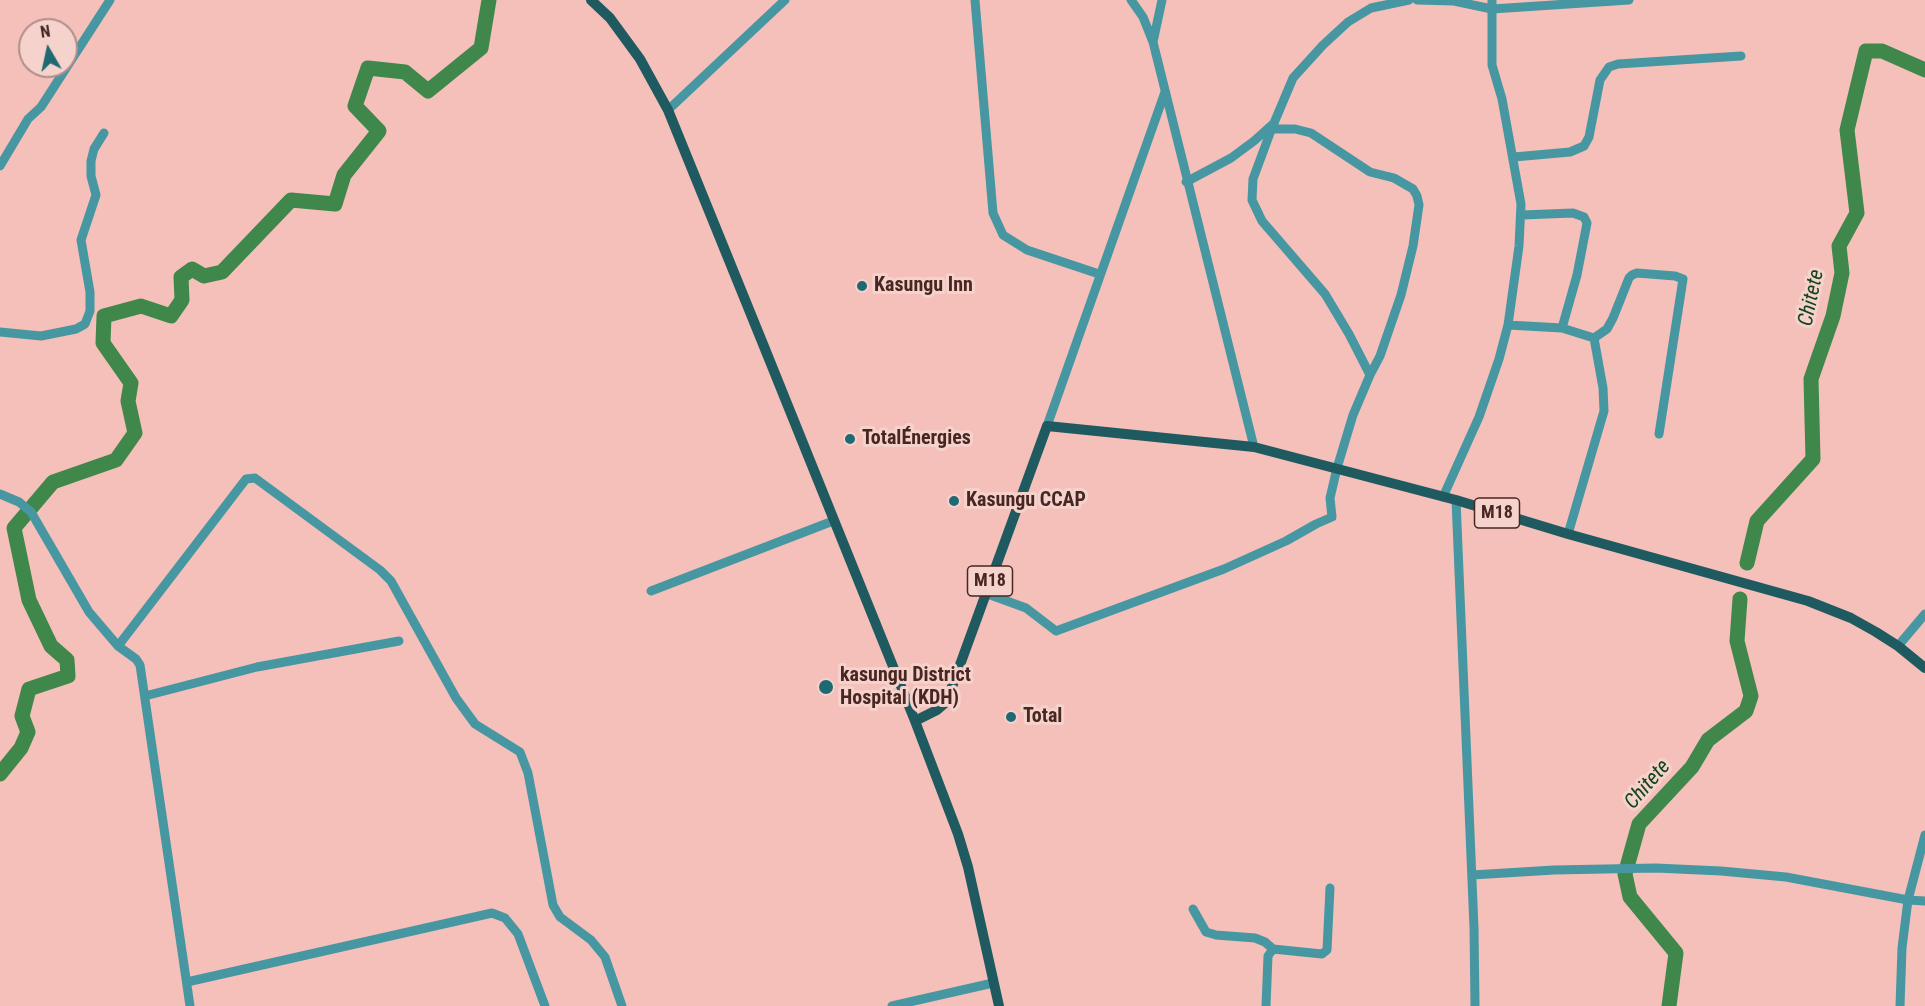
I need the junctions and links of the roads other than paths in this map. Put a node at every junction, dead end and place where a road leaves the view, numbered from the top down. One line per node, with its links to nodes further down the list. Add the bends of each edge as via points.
1 (110, 0): 18 (street)
2 (591, 0): 14 (main road, via 610,18 640,59)
3 (785, 0): 14 (street)
4 (975, 0): 21 (street, via 993,213 1003,235 1027,250)
5 (1131, 0): 11 (street)
6 (1162, 0): 11 (street)
7 (1410, 0): 15 (street, via 1371,8 1348,22 1293,78)
8 (1417, 0): 10 (street)
9 (1629, 0): 10 (street)
10 (1492, 4): 17 (street, via 1492,65)
11 (1153, 42): 13 (street)
12 (1742, 56): 17 (street, via 1609,67 1600,80 1584,146 1570,152)
13 (1165, 92): 19 (street); 21 (street)
14 (668, 110): 34 (main road)
15 (1273, 126): 19 (street, via 1231,158); 26 (street, via 1253,179 1252,200 1263,221 1325,294); 26 (street, via 1311,133 1370,172 1394,178 1418,196 1413,246 1401,295)
16 (105, 133): 24 (street, via 91,161 96,195 81,240 90,292 85,324 41,336)
17 (1514, 157): 20 (street)
18 (0, 166)
19 (1186, 182): 29 (street)
20 (1522, 214): 22 (street); 23 (street, via 1573,213 1584,217 1587,223)
21 (1099, 274): 27 (street)
22 (1508, 325): 23 (street); 32 (street, via 1489,393)
23 (1562, 328): 25 (street)
24 (0, 332)
25 (1594, 338): 28 (street, via 1613,318 1632,275 1683,279); 35 (street, via 1604,411)
26 (1370, 375): 30 (street, via 1353,415)
27 (1047, 426): 29 (main road, M18); 37 (main road, M18)
28 (1659, 434)
29 (1254, 447): 30 (main road, M18)
30 (1338, 468): 32 (main road, M18); 37 (street, via 1330,498 1332,517 1224,569 1068,628 1056,631 1026,608)
31 (0, 494): 40 (street, via 31,512 89,612)
32 (1443, 497): 33 (main road, M18)
33 (1456, 500): 35 (main road, M18); 46 (street)
34 (833, 521): 36 (street); 44 (main road)
35 (1568, 534): 41 (main road, M18, via 1808,601 1851,618)
36 (651, 591)
37 (985, 593): 44 (main road, M18, via 944,704)
38 (1925, 614): 41 (street)
39 (399, 641): 43 (street, via 257,667)
40 (118, 646): 43 (street, via 140,665); 56 (street, via 246,479 255,478 391,581 456,698 475,724 520,752 528,773 553,905 605,957)
41 (1898, 646): 42 (main road, M18)
42 (1925, 668)
43 (145, 696): 52 (street)
44 (915, 721): 53 (main road, via 964,850)
45 (1925, 835): 48 (street)
46 (1472, 875): 48 (street, via 1656,868 1721,871 1786,877); 60 (street)
47 (1330, 888): 51 (street, via 1327,950 1322,954)
48 (1908, 900): 49 (street); 61 (street)
49 (1925, 901)
50 (1193, 909): 51 (street, via 1206,932 1255,938)
51 (1273, 949): 59 (street, via 1268,956)
52 (187, 982): 54 (street); 55 (street, via 492,913 505,918 518,934)
53 (993, 983): 57 (street); 58 (main road)
54 (190, 1006)
55 (545, 1006)
56 (622, 1006)
57 (892, 1006)
58 (999, 1006)
59 (1266, 1006)
60 (1475, 1006)
61 (1900, 1006)

